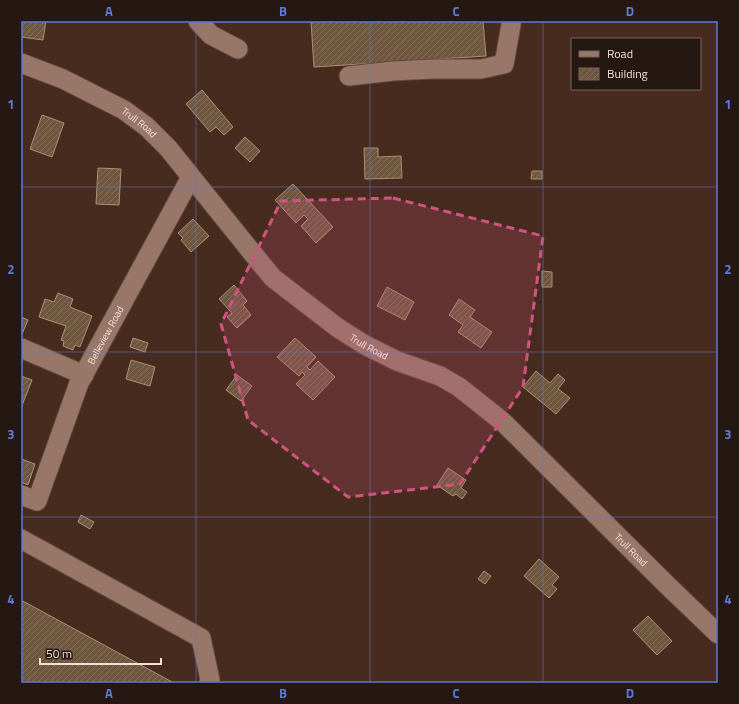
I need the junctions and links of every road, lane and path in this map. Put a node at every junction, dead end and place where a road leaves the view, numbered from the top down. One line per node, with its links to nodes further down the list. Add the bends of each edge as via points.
1 (198, 21): 3 (street, via 211,35)
2 (511, 21): 5 (street, via 504,64 481,69 393,71)
3 (238, 50)
4 (21, 63): 6 (street, Trull Road, via 64,79 124,110 147,127)
5 (349, 76)
6 (191, 177): 8 (street, Belleview Road); 11 (street, Trull Road, via 273,278 338,328 365,345 397,361 440,376 459,387 503,422)
7 (21, 348): 8 (street)
8 (84, 375): 9 (street, Belleview Road)
9 (29, 498)
10 (21, 539): 12 (street, via 201,638)
11 (718, 634)
12 (209, 683)

